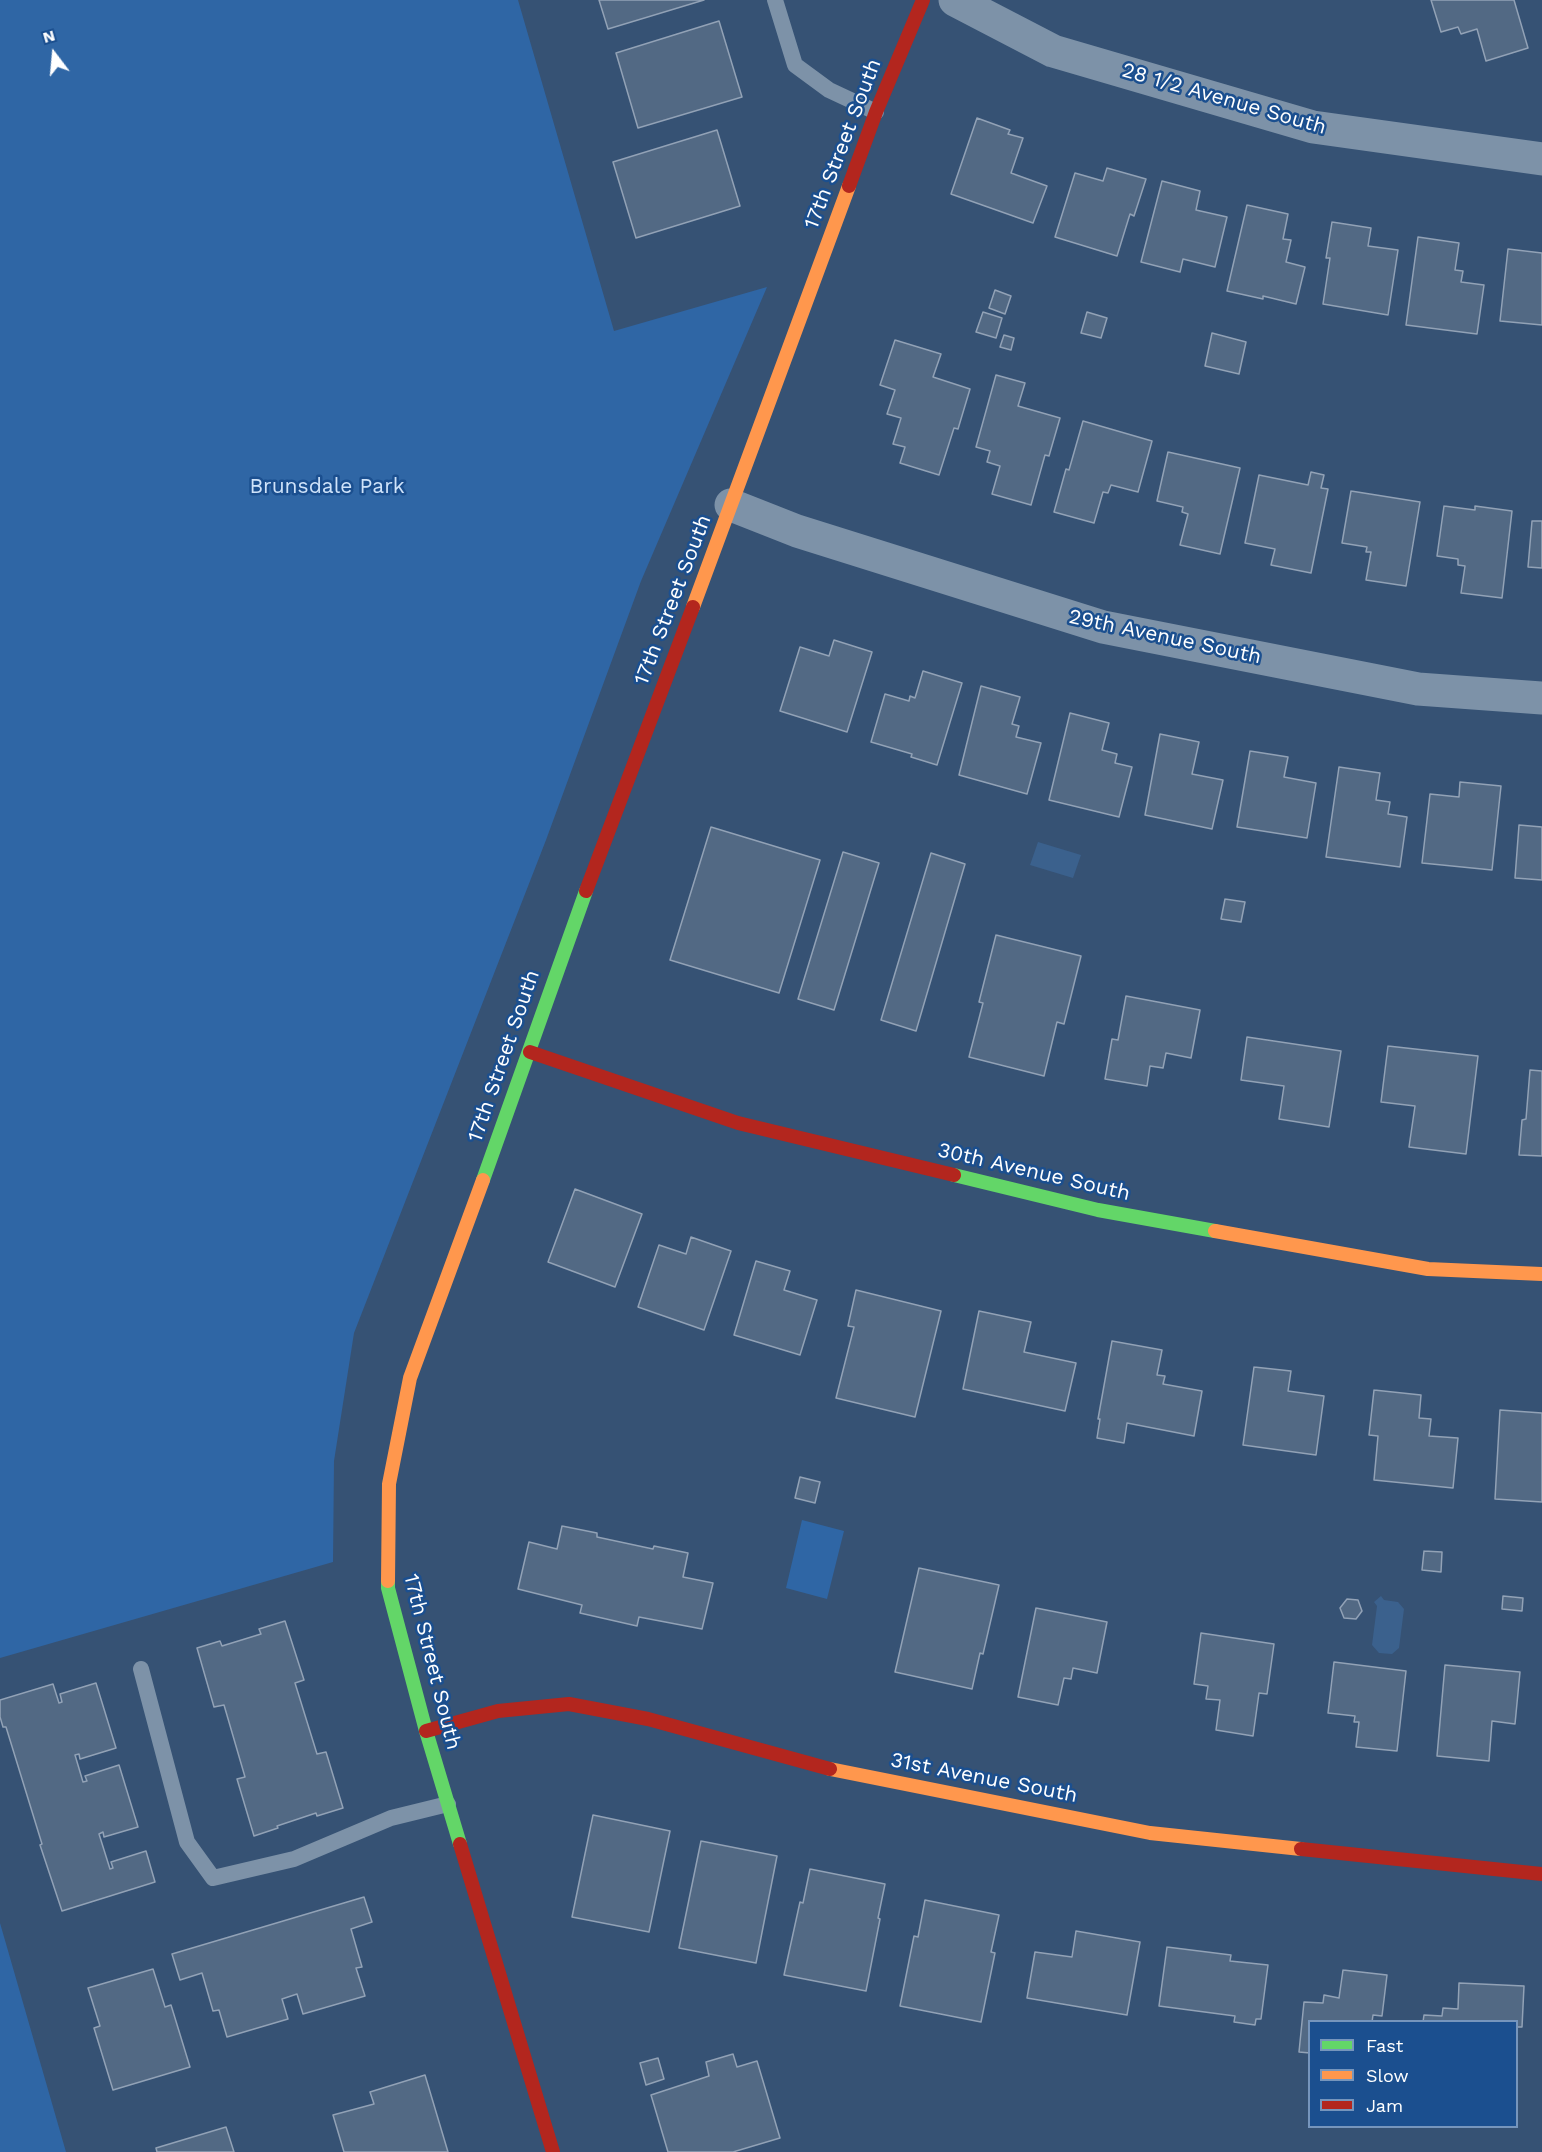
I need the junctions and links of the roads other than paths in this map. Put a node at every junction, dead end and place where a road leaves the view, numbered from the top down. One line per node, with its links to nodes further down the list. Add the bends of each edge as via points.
1 (776, 0): 4 (lane, via 795,65 829,90)
2 (923, 0): 4 (street, 17th Street South)
3 (955, 0): 5 (street, 28 1/2 Avenue South, via 1053,51 1313,128)
4 (876, 112): 6 (street, 17th Street South)
5 (1542, 159)
6 (731, 505): 7 (street, 29th Avenue South, via 797,531 1103,627 1418,689); 8 (street, 17th Street South, via 560,960)
7 (1542, 698)
8 (530, 1052): 9 (street, 30th Avenue South, via 738,1123 1098,1210 1428,1269); 11 (street, 17th Street South, via 410,1378 389,1484 388,1588)
9 (1542, 1274)
10 (141, 1669): 12 (lane, via 187,1842 213,1878 294,1859 391,1818)
11 (426, 1731): 12 (street, 17th Street South); 13 (street, 31st Avenue South, via 498,1711 570,1704 648,1719 813,1767 1150,1833)
12 (448, 1804): 14 (street, 17th Street South)
13 (1542, 1874)
14 (554, 2152)

